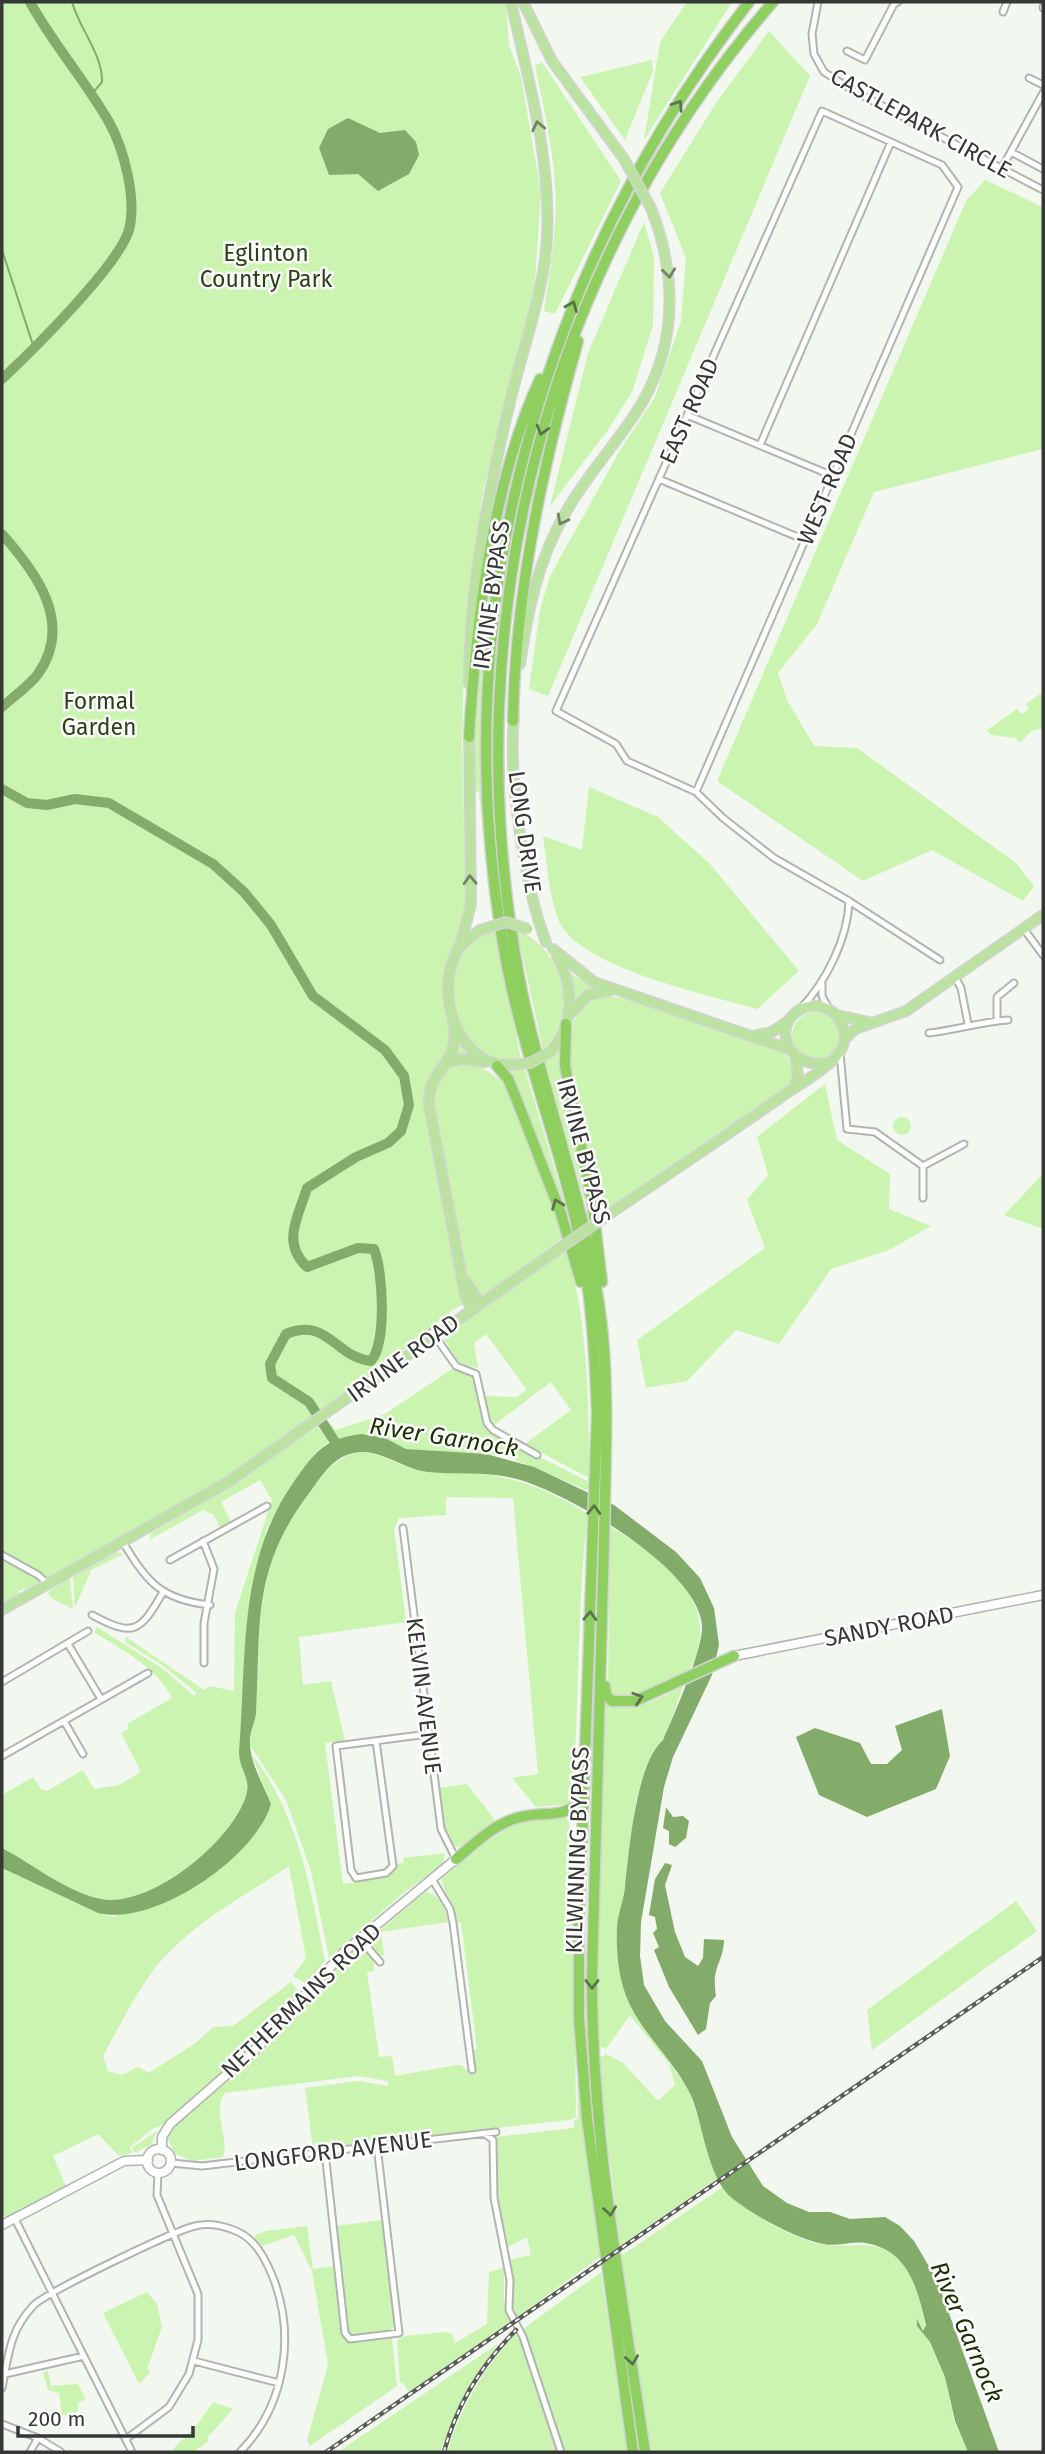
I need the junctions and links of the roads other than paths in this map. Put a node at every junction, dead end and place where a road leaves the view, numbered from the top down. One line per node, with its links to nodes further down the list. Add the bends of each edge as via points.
1 (512, 2): 26 (main road, LONG DRIVE, one-way to 1, via 471,636 488,504 538,296 547,239 541,141)
2 (523, 2): 25 (main road, LONG DRIVE, one-way to 25, bridge, via 559,71 624,159 651,208 665,246 671,288 659,365 642,402 566,512 539,570 528,608)
3 (749, 2): 19 (highway, IRVINE BYPASS, one-way to 3, via 642,161)
4 (774, 2): 18 (highway, IRVINE BYPASS, via 693,104)
5 (818, 2): 15 (street, CASTLEPARK CIRCLE, via 812,34 814,54 824,72)
6 (898, 2): 9 (street, via 865,60)
7 (1007, 2): 8 (street)
8 (1003, 12)
9 (847, 51)
10 (1029, 78): 11 (street)
11 (1043, 85)
12 (1043, 93): 14 (street)
13 (891, 142): 20 (street, EAST ROAD, via 822,111); 21 (street); 22 (street, WEST ROAD, via 942,165 958,187)
14 (1011, 152): 15 (street); 16 (street)
15 (1002, 168): 17 (street, CASTLEPARK CIRCLE)
16 (1043, 169)
17 (1043, 190)
18 (599, 274): 25 (highway, via 543,476 518,632); 61 (highway, IRVINE BYPASS, one-way to 61, via 553,391 527,485 508,589 497,721 500,840 518,973)
19 (555, 348): 26 (highway, via 533,394 491,543 475,649); 61 (highway, IRVINE BYPASS, via 526,442 505,536 491,645 487,783 494,877 512,990)
20 (687, 415): 21 (street); 23 (street, EAST ROAD)
21 (761, 445): 22 (street)
22 (833, 476): 24 (street, WEST ROAD)
23 (659, 479): 24 (street); 27 (street, EAST ROAD, via 556,710 616,744 627,761)
24 (805, 540): 27 (street, WEST ROAD)
25 (513, 721): 31 (main road, LONG DRIVE, via 523,843)
26 (469, 737): 32 (main road, LONG DRIVE, one-way to 26, via 471,904)
27 (696, 792): 28 (street, via 774,858)
28 (849, 901): 34 (street); 37 (street, via 847,921)
29 (1043, 915): 30 (main road)
30 (1024, 929): 33 (street); 35 (main road)
31 (549, 946): 32 (main road, bridge, via 528,929 506,922 480,930); 38 (main road, via 584,977); 41 (main road, via 568,984)
32 (460, 947): 43 (main road, via 449,981)
33 (1043, 954)
34 (940, 960)
35 (954, 977): 45 (main road, via 906,1011); 46 (street, via 961,988)
36 (1014, 983): 44 (street, via 997,997)
37 (822, 984): 39 (street, via 823,1000); 40 (street)
38 (614, 989): 41 (main road, via 588,995); 48 (main road)
39 (833, 1012): 40 (main road, via 812,1006); 45 (main road); 49 (main road)
40 (792, 1017): 48 (main road, via 772,1032); 50 (main road, via 785,1038)
41 (567, 1020): 55 (main road, bridge, via 550,1052 530,1063); 67 (highway, via 565,1066 593,1207 605,1303)
42 (1008, 1020): 44 (street)
43 (453, 1021): 54 (main road, via 455,1042); 55 (main road, via 471,1048)
44 (997, 1021): 46 (street)
45 (872, 1023): 49 (main road, via 855,1029)
46 (968, 1024): 47 (street, via 958,1030)
47 (929, 1033)
48 (755, 1035): 50 (main road)
49 (845, 1039): 51 (main road)
50 (789, 1049): 52 (main road)
51 (840, 1052): 53 (main road); 56 (street)
52 (796, 1059): 53 (main road, via 813,1065); 57 (main road)
53 (827, 1063): 56 (street); 57 (main road, IRVINE ROAD)
54 (446, 1065): 55 (main road, via 463,1059); 62 (main road, via 430,1089 429,1105)
55 (493, 1065): 65 (highway, one-way to 55, via 561,1214 516,1098 508,1079)
56 (841, 1077): 59 (street, via 847,1129 875,1132)
57 (794, 1088): 64 (main road, IRVINE ROAD, bridge)
58 (964, 1144): 59 (street)
59 (923, 1166): 60 (street)
60 (923, 1198)
61 (586, 1249): 65 (highway, KILWINNING BYPASS); 67 (highway, KILWINNING BYPASS)
62 (464, 1277): 63 (main road); 64 (main road)
63 (465, 1294): 64 (main road); 66 (main road, via 457,1312)
64 (475, 1306): 66 (main road, IRVINE ROAD)
65 (591, 1316): 69 (highway, KILWINNING BYPASS)
66 (433, 1333): 68 (street, via 456,1366 476,1374 489,1427); 73 (main road, IRVINE ROAD, via 228,1482)
67 (603, 1340): 69 (highway, KILWINNING BYPASS)
68 (537, 1455)
69 (600, 1480): 84 (highway, KILWINNING BYPASS); 95 (highway, KILWINNING BYPASS, one-way to 69, via 593,1541)
70 (267, 1506): 72 (street)
71 (403, 1528): 91 (street, KELVIN AVENUE)
72 (203, 1541): 75 (street); 79 (street, via 214,1569)
73 (123, 1542): 76 (main road, IRVINE ROAD); 77 (street, via 146,1578)
74 (2, 1555): 76 (street)
75 (170, 1560)
76 (48, 1584): 80 (main road, IRVINE ROAD)
77 (163, 1592): 79 (street); 81 (street, via 150,1616 132,1629 118,1629)
78 (1043, 1595): 85 (main road, SANDY ROAD)
79 (209, 1605): 86 (street)
80 (2, 1610)
81 (92, 1615)
82 (88, 1631): 83 (street)
83 (68, 1644): 88 (street); 89 (street)
84 (603, 1647): 85 (highway, one-way to 85, via 606,1695 612,1702 635,1701); 129 (highway, KILWINNING BYPASS, one-way to 129, via 593,2069)
85 (734, 1656)
86 (204, 1663)
87 (148, 1673): 89 (street)
88 (2, 1682)
89 (101, 1699): 90 (street)
90 (64, 1721): 93 (street); 94 (street)
91 (429, 1734): 92 (street); 98 (street, KELVIN AVENUE, via 443,1836)
92 (376, 1741): 92 (street, via 335,1745 351,1870 360,1878 386,1873 393,1866)
93 (83, 1754)
94 (2, 1756)
95 (583, 1798): 96 (highway); 97 (highway, KILWINNING BYPASS)
96 (566, 1813): 97 (highway); 98 (highway, via 514,1818)
97 (582, 1833): 128 (highway, KILWINNING BYPASS, via 578,1976 582,2070)
98 (456, 1859): 99 (main road, NETHERMAINS ROAD)
99 (432, 1879): 100 (main road, NETHERMAINS ROAD); 102 (street, via 453,1923)
100 (359, 1938): 101 (street); 106 (main road, NETHERMAINS ROAD, via 257,2048 173,2120 164,2132)
101 (380, 1962)
102 (472, 2070)
103 (496, 2133): 104 (street, LONGFORD AVENUE)
104 (485, 2134): 105 (street, LONGFORD AVENUE); 127 (street, via 493,2140 494,2198 510,2280 509,2310 523,2337)
105 (377, 2146): 107 (street, LONGFORD AVENUE); 107 (street, via 399,2333 350,2339 345,2333)
106 (162, 2150): 108 (main road, via 151,2153); 109 (main road)
107 (325, 2152): 109 (street, LONGFORD AVENUE, via 202,2166)
108 (148, 2160): 110 (main road, via 151,2170); 111 (main road, via 124,2161)
109 (171, 2163): 110 (main road)
110 (158, 2173): 113 (street, via 155,2191)
111 (15, 2219): 112 (main road); 114 (street)
112 (2, 2225)
113 (173, 2234): 114 (street); 116 (street, via 200,2304); 118 (street, via 211,2224 242,2232 255,2244 274,2279 285,2320)
114 (52, 2294): 115 (street); 117 (street, via 34,2305 15,2330)
115 (84, 2356): 117 (street); 122 (street)
116 (194, 2361): 118 (street); 122 (street, via 169,2407)
117 (5, 2374): 119 (street)
118 (279, 2383): 126 (street, via 265,2419)
119 (2, 2388)
120 (2, 2424): 121 (street)
121 (38, 2438): 123 (street); 124 (street)
122 (126, 2439): 125 (street)
123 (30, 2452)
124 (61, 2452)
125 (132, 2452)
126 (240, 2452)
127 (561, 2452)
128 (633, 2452)
129 (645, 2452)

